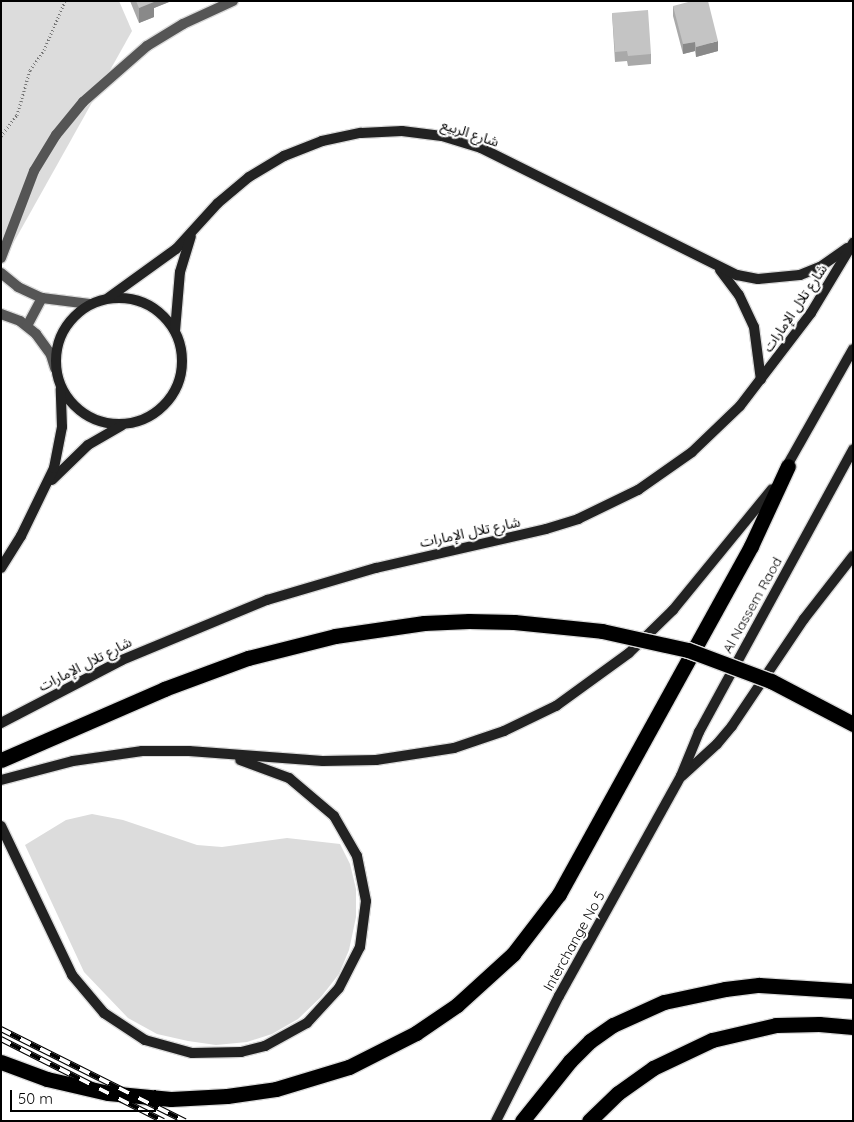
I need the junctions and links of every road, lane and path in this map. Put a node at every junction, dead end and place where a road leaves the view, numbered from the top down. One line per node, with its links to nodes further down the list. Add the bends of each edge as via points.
1 (65, 1): 3 (path, via 44,50 27,76 18,114)
2 (233, 1): 6 (street, via 183,24 147,46 83,102 56,134 34,171)
3 (1, 136)
4 (192, 234): 7 (main road, شارع الربيع, via 218,203 249,177 284,156 322,141 361,133 402,132 442,136 481,148); 10 (main road, شارع الربيع, via 160,262); 14 (main road, شارع الربيع, via 180,272)
5 (853, 242): 7 (main road, شارع الربيع, via 820,267 800,275 758,279); 17 (main road, شارع تلال الإمارات, via 812,313)
6 (1, 258)
7 (717, 268): 17 (main road, شارع الربيع, via 739,295 754,327)
8 (1, 273): 9 (street, via 18,287)
9 (42, 298): 11 (street); 13 (street)
10 (108, 298): 11 (main road); 14 (main road, via 128,298 147,304)
11 (90, 304): 16 (main road, via 63,330)
12 (1, 314): 13 (street)
13 (27, 326): 16 (street, via 45,344)
14 (175, 331): 19 (main road, via 182,352 182,373 174,393 161,410 142,421)
15 (853, 349): 21 (main road)
16 (55, 368): 18 (main road)
17 (761, 380): 25 (main road, شارع تلال الإمارات, via 740,406 692,452 666,472 608,505 546,529 385,566 267,600 122,660)
18 (60, 386): 19 (main road, via 70,402 85,415 103,423); 22 (main road, via 59,448)
19 (122, 425): 22 (main road, via 72,458)
20 (853, 449): 29 (main road, Al Nassem Raod, via 699,732)
21 (788, 466): 27 (main road, via 736,536 673,610 629,653 575,694 512,728 454,748 376,760 323,761); 34 (highway, via 751,546 563,887 513,954 457,1005 416,1033 356,1064 301,1082 243,1094 170,1098 108,1093 47,1079)
22 (46, 487): 24 (main road)
23 (853, 556): 29 (main road, via 804,618 732,726 700,761)
24 (1, 568)
25 (1, 723)
26 (853, 724): 28 (highway, bridge, via 771,681 680,648 558,625 460,622 344,634 248,658 138,699)
27 (212, 752): 30 (main road, via 165,750 119,753 72,761); 31 (main road, via 274,770 317,799 334,816 357,856 366,901 360,947 340,988 307,1023 264,1046 216,1054 184,1052 145,1040 104,1013 72,975)
28 (1, 760)
29 (681, 776): 35 (main road, Interchange No 5, via 559,996)
30 (1, 780)
31 (1, 826)
32 (853, 991): 36 (highway, via 759,985 691,995 655,1005 613,1025 590,1041)
33 (853, 1027): 37 (highway, via 819,1024 776,1026 712,1040 653,1068 618,1093)
34 (1, 1062)
35 (496, 1121)
36 (522, 1121)
37 (589, 1121)

